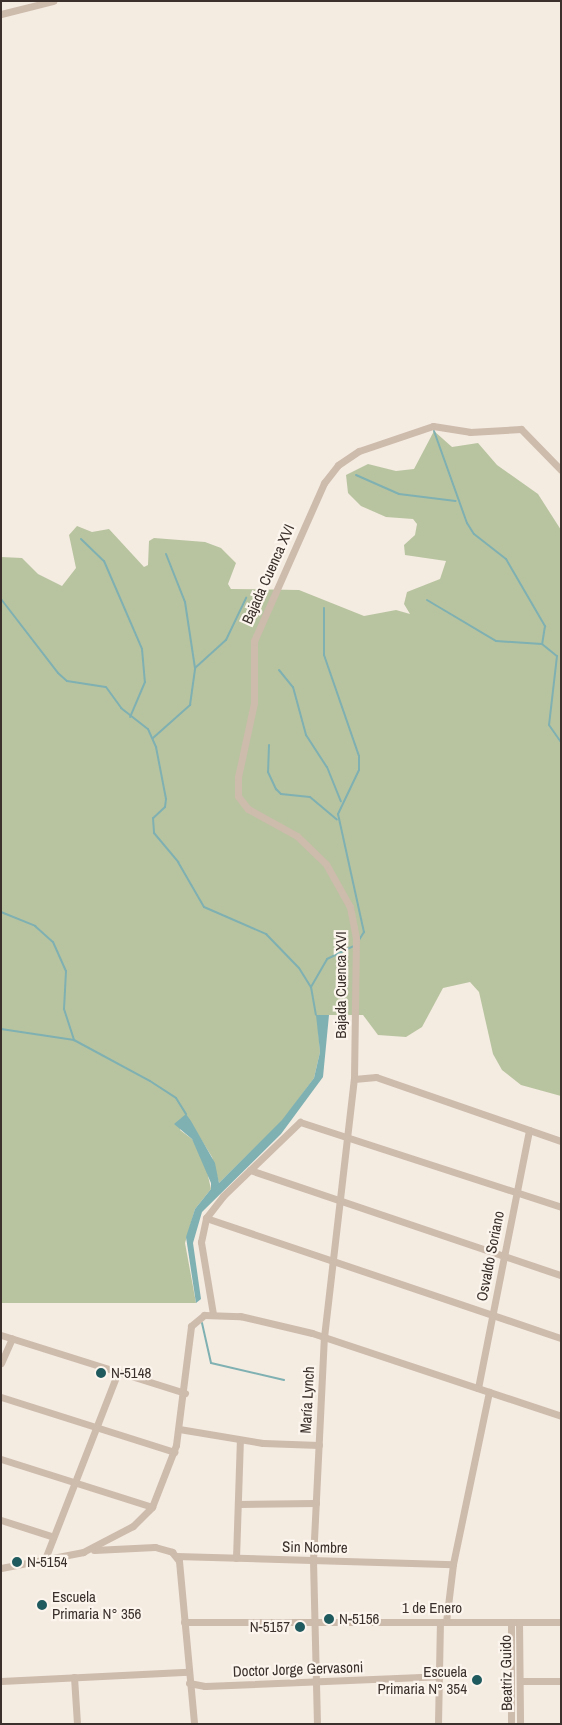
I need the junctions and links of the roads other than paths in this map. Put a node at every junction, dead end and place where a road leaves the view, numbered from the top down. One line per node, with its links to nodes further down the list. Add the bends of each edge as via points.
1 (53, 1): 2 (street)
2 (1, 14)
3 (561, 470): 4 (street, Bajada Cuenca XVI, via 521,429 470,432 433,426 359,451 338,465 324,483 259,625 253,655 254,703 238,777 238,796 248,809 307,844 326,864 350,907 356,938)
4 (354, 1079): 5 (street, via 376,1077); 6 (street, María Lynch)
5 (529, 1130): 7 (street); 9 (street, Osvaldo Soriano)
6 (348, 1135): 8 (street, via 300,1122); 9 (street); 10 (street, María Lynch)
7 (561, 1141)
8 (250, 1170): 10 (street); 12 (street)
9 (517, 1192): 11 (street); 13 (street, Osvaldo Soriano)
10 (340, 1201): 13 (street); 14 (street, María Lynch)
11 (561, 1207)
12 (206, 1218): 14 (street); 16 (street, via 201,1242)
13 (504, 1256): 15 (street); 17 (street, Osvaldo Soriano)
14 (333, 1260): 17 (street); 19 (street, María Lynch)
15 (561, 1275)
16 (213, 1314): 19 (street); 26 (street, via 199,1316 191,1326)
17 (493, 1314): 21 (street); 24 (street, Osvaldo Soriano)
18 (1, 1334): 20 (street)
19 (324, 1337): 24 (street); 32 (street, María Lynch)
20 (12, 1338): 22 (street); 23 (street)
21 (561, 1338)
22 (1, 1363)
23 (118, 1372): 26 (street); 29 (street)
24 (478, 1388): 25 (street)
25 (489, 1392): 28 (street); 46 (street)
26 (185, 1393): 30 (street)
27 (1, 1398): 29 (street)
28 (561, 1416)
29 (95, 1427): 33 (street); 35 (street)
30 (179, 1429): 31 (street); 33 (street)
31 (240, 1440): 32 (street); 37 (street)
32 (319, 1446): 36 (street, María Lynch)
33 (174, 1452): 38 (street)
34 (1, 1459): 35 (street)
35 (73, 1482): 38 (street); 40 (street)
36 (316, 1503): 37 (street); 45 (street, María Lynch)
37 (238, 1504): 43 (street)
38 (152, 1507): 41 (street, via 133,1526)
39 (1, 1520): 40 (street)
40 (51, 1536): 44 (street)
41 (83, 1552): 42 (street, Sin Nombre, via 155,1547); 44 (street)
42 (176, 1556): 43 (street, Sin Nombre); 48 (street, via 181,1570)
43 (236, 1558): 45 (street, Sin Nombre)
44 (45, 1560): 47 (street)
45 (313, 1560): 46 (street, Sin Nombre); 49 (street, María Lynch)
46 (453, 1564): 50 (street)
47 (1, 1568)
48 (184, 1622): 49 (street, 1 de Enero); 53 (street)
49 (315, 1622): 50 (street, 1 de Enero); 58 (street, María Lynch)
50 (443, 1622): 51 (street, 1 de Enero); 54 (street)
51 (515, 1622): 52 (street, 1 de Enero); 59 (street, Beatriz Guido); 65 (street, Beatriz Guido)
52 (561, 1622)
53 (188, 1672): 55 (street); 60 (street)
54 (439, 1676): 58 (street, Doctor Jorge Gervasoni); 64 (street)
55 (74, 1677): 56 (street); 61 (street)
56 (1, 1681)
57 (561, 1681): 59 (street)
58 (316, 1682): 60 (street, Doctor Jorge Gervasoni, via 205,1686); 63 (street, María Lynch)
59 (520, 1682): 66 (street, Beatriz Guido)
60 (189, 1683): 62 (street)
61 (77, 1724)
62 (194, 1724)
63 (317, 1724)
64 (438, 1724)
65 (511, 1724)
66 (520, 1724)

